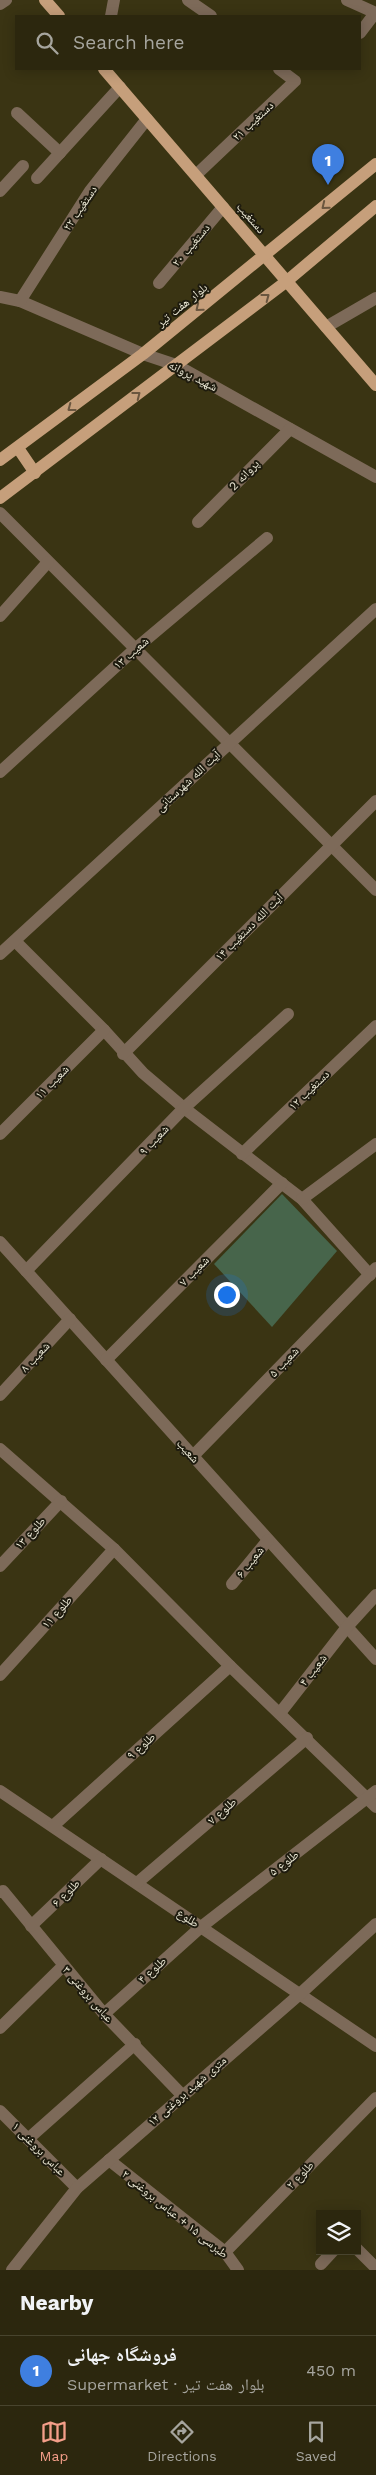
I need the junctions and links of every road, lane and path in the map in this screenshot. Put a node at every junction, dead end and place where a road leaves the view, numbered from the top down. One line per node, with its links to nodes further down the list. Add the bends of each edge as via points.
1 (6, 0): 6 (street)
2 (45, 0): 8 (main road)
3 (114, 0): 9 (street)
4 (188, 0): 10 (street)
5 (347, 0): 7 (street)
6 (0, 4)
7 (371, 9): 11 (street)
8 (58, 15)
9 (111, 15)
10 (210, 15)
11 (361, 31)
12 (105, 70): 14 (main road, دستغیب)
13 (280, 70): 20 (street, دستغیب ۲۱, via 295,81)
14 (120, 87): 16 (main road, دستغیب); 17 (street)
15 (17, 113): 17 (street)
16 (147, 119): 20 (main road, دستغیب); 30 (street, دستغیب ۲۲, via 90,191)
17 (60, 153): 21 (street)
18 (376, 164): 25 (main road, بلوار هفت تیر, one-way to 25)
19 (23, 166): 22 (street)
20 (196, 175): 24 (main road, دستغیب)
21 (37, 178)
22 (0, 191)
23 (376, 206): 26 (main road)
24 (223, 207): 25 (main road, دستغیب); 27 (street, دستغیب ۲۰)
25 (264, 255): 26 (main road, دستغیب); 32 (main road, بلوار هفت تیر, one-way to 32)
26 (287, 281): 31 (main road, دستغیب); 33 (main road, one-way to 26)
27 (159, 282)
28 (0, 297): 30 (street, شهید پروانه)
29 (376, 298): 31 (street)
30 (20, 302): 32 (street, شهید پروانه)
31 (326, 327): 34 (main road, دستغیب)
32 (143, 354): 33 (street, شهید پروانه); 36 (main road, بلوار هفت تیر, one-way to 36)
33 (176, 365): 35 (street, شهید پروانه); 38 (main road, one-way to 33)
34 (376, 385)
35 (290, 429): 39 (street, شهید پروانه); 42 (street, پروانه 2)
36 (18, 448): 37 (main road, بلوار هفت تیر); 38 (main road)
37 (0, 460)
38 (35, 473): 40 (main road)
39 (376, 477)
40 (0, 498)
41 (0, 513): 44 (street)
42 (198, 522)
43 (267, 538): 47 (street, شعیب ۱۳)
44 (48, 562): 46 (street); 47 (street)
45 (376, 609): 48 (street, آیت الله شهرستانی)
46 (0, 616)
47 (135, 649): 48 (street); 49 (street, شعیب ۱۳)
48 (230, 743): 51 (street); 53 (street, آیت الله شهرستانی)
49 (0, 772)
50 (376, 801): 51 (street, آیت الله دستغیب ۱۴)
51 (332, 845): 52 (street); 58 (street, آیت الله دستغیب ۱۴)
52 (376, 890)
53 (15, 941): 54 (street, آیت الله شهرستانی); 57 (street)
54 (0, 954)
55 (288, 1014): 59 (street, شعیب ۹)
56 (376, 1026): 62 (street, دستغیب ۱۲)
57 (104, 1030): 58 (street); 60 (street, شعیب ۱۱)
58 (123, 1054): 59 (street)
59 (184, 1108): 62 (street); 66 (street, شعیب ۹)
60 (0, 1134)
61 (376, 1144): 64 (street)
62 (242, 1154): 63 (street)
63 (282, 1182): 64 (street); 69 (street, شعیب ۷)
64 (302, 1199): 67 (street)
65 (0, 1242): 66 (street, شعیب)
66 (26, 1271): 68 (street, شعیب)
67 (373, 1271): 72 (street, شعیب ۵)
68 (70, 1319): 69 (street, شعیب); 70 (street, شعیب ۸)
69 (106, 1360): 72 (street, شعیب)
70 (0, 1395)
71 (0, 1450): 73 (street)
72 (192, 1456): 74 (street, شعیب)
73 (61, 1501): 75 (street); 76 (street, طلوع ۱۳)
74 (268, 1540): 77 (street, شعیب ۶); 79 (street, شعیب)
75 (114, 1548): 81 (street); 82 (street, طلوع ۱۱)
76 (0, 1566)
77 (232, 1584)
78 (376, 1595): 79 (street, شعیب ۴)
79 (347, 1627): 80 (street, شعیب); 83 (street, شعیب ۴)
80 (376, 1659)
81 (230, 1666): 83 (street); 87 (street, طلوع ۹)
82 (0, 1675)
83 (280, 1713): 84 (street)
84 (307, 1738): 86 (street); 89 (street, طلوع ۷)
85 (0, 1790): 87 (street, طلوع)
86 (373, 1799): 93 (street, طلوع ۵)
87 (53, 1826): 88 (street, طلوع)
88 (101, 1859): 89 (street, طلوع); 92 (street, طلوع ۶)
89 (137, 1883): 93 (street, طلوع)
90 (0, 1892): 92 (street, عباس بروغنی ۳, via 3,1891)
91 (376, 1924): 95 (street, ۱۲ متری شهید بروغنی)
92 (31, 1926): 94 (street, عباس بروغنی ۳)
93 (200, 1927): 95 (street, طلوع); 96 (street, طلوع ۴)
94 (63, 1966): 96 (street, عباس بروغنی ۳); 97 (street)
95 (300, 1994): 99 (street, طلوع); 100 (street, ۱۲ متری شهید بروغنی)
96 (104, 2014): 98 (street, عباس بروغنی ۳)
97 (0, 2028)
98 (135, 2044): 100 (street, عباس بروغنی ۳); 103 (street)
99 (376, 2046)
100 (182, 2095): 104 (street, ۱۲ متری شهید بروغنی)
101 (376, 2098): 106 (street, طلوع ۲)
102 (0, 2111): 103 (street, عباس بروغنی ۱)
103 (28, 2139): 105 (street, عباس بروغنی ۱)
104 (109, 2160): 105 (street, ۱۲ متری شهید بروغنی); 106 (street, طبرسی ۱۵ + عباس بروغنی ۲)
105 (78, 2188): 111 (street, ۱۲ متری شهید بروغنی)
106 (225, 2252): 112 (street, طبرسی ۱۵ + عباس بروغنی ۲)
107 (361, 2253): 110 (street)
108 (329, 2255): 109 (street)
109 (321, 2264)
110 (376, 2268)
111 (12, 2270)
112 (238, 2270)

